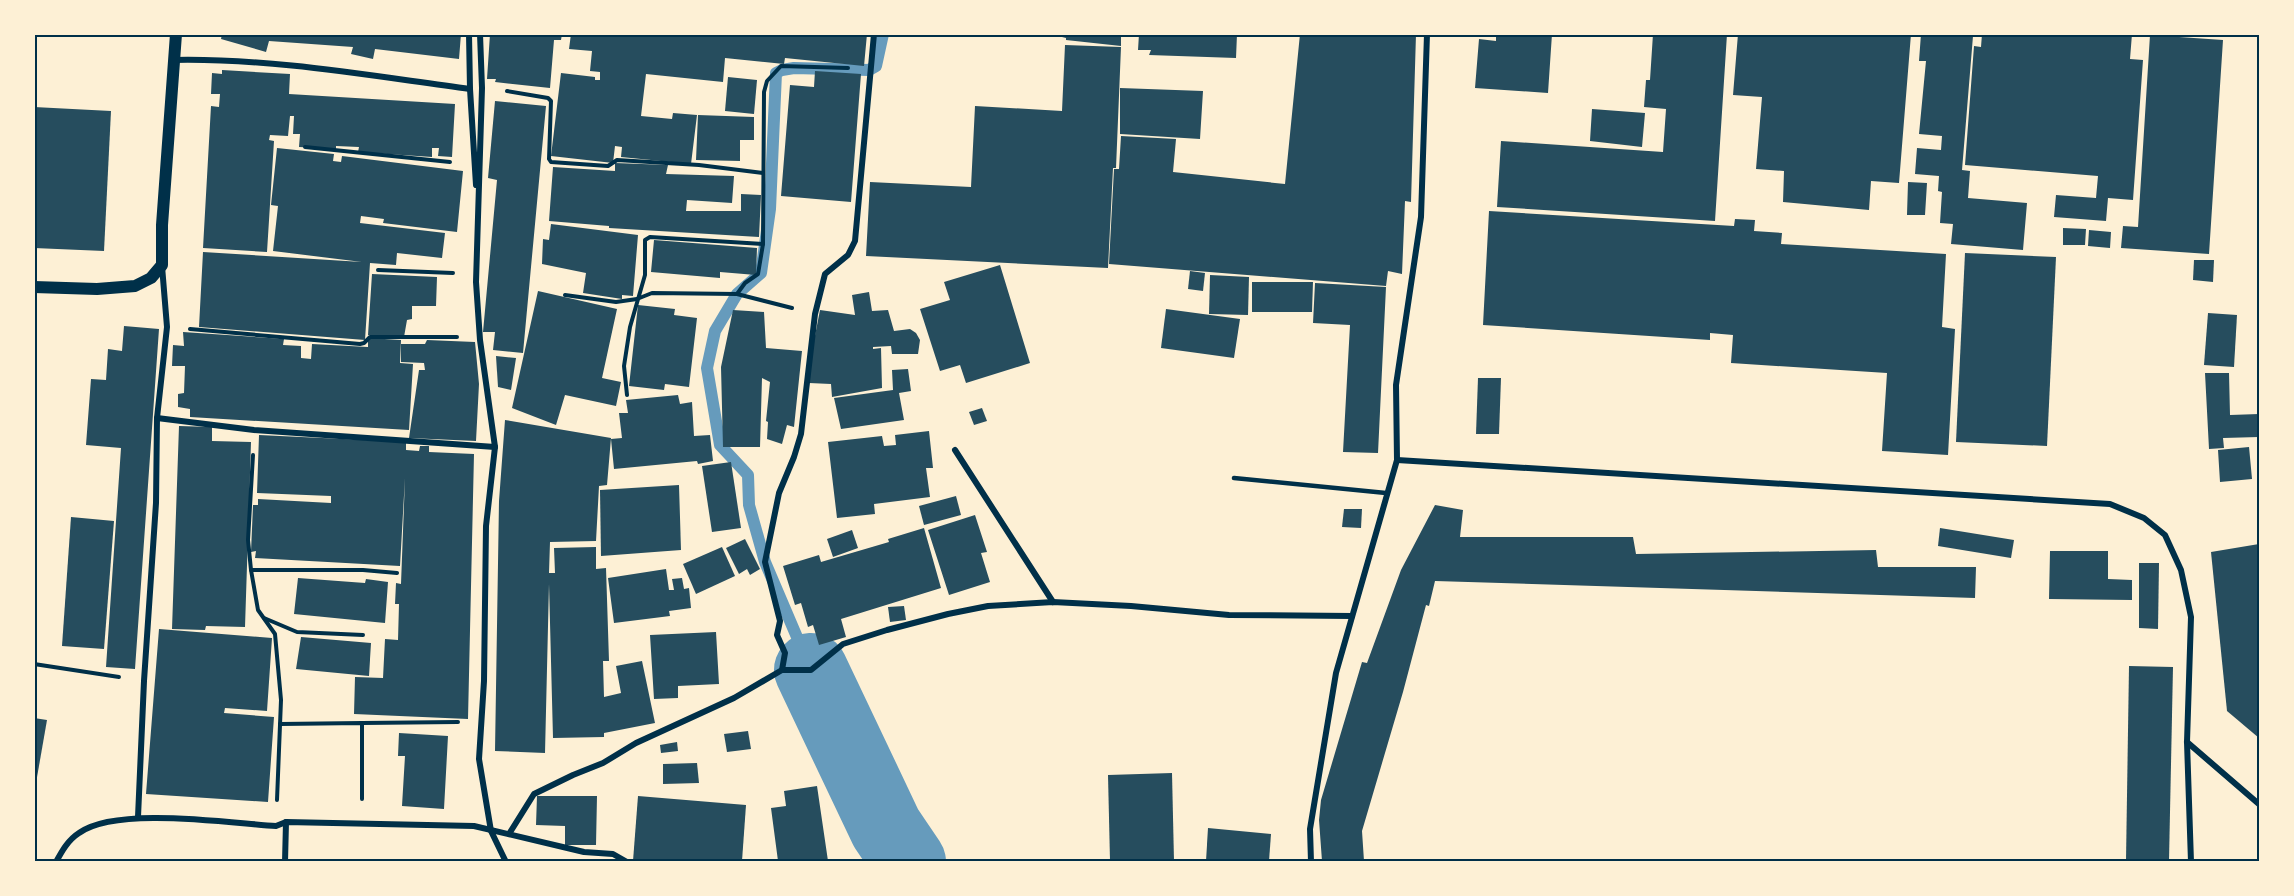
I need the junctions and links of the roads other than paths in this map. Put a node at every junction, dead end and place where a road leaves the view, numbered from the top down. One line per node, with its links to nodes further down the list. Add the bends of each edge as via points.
1 (176, 34): 6 (main road)
2 (469, 34): 7 (street)
3 (480, 34): 10 (street, via 483,88 476,282)
4 (874, 34): 19 (street, via 855,241 848,255 825,274 815,314 801,434 779,493 765,562 780,621 777,635 785,653)
5 (1427, 34): 14 (street, via 1420,217 1396,385)
6 (172, 60): 7 (street, via 275,63); 8 (main road)
7 (470, 89): 10 (street)
8 (162, 265): 9 (main road, via 151,278 135,286 97,290); 11 (street, via 167,327)
9 (34, 287)
10 (478, 339): 12 (street)
11 (157, 418): 12 (street, via 254,430); 22 (street, via 156,503)
12 (495, 447): 24 (street, via 486,526 479,759)
13 (955, 450): 17 (street)
14 (1397, 460): 16 (street); 20 (street, via 2110,504 2144,518 2165,535 2181,570 2191,617)
15 (1234, 478): 16 (lane)
16 (1386, 494): 18 (street)
17 (1053, 602): 18 (street, via 1229,615); 19 (street, via 988,606 948,614 843,644 811,670)
18 (1352, 616): 30 (street, via 1336,674 1310,829)
19 (782, 670): 25 (street, via 734,698 534,794)
20 (2187, 742): 21 (street); 31 (street)
21 (2259, 805)
22 (138, 817): 23 (street, via 276,826); 26 (street, via 97,824 80,832 65,845)
23 (286, 822): 24 (street, via 474,826); 27 (street)
24 (491, 831): 25 (street); 28 (street)
25 (509, 834): 29 (street, via 584,852 613,854)
26 (56, 861)
27 (285, 861)
28 (507, 861)
29 (627, 861)
30 (1311, 861)
31 (2191, 861)

